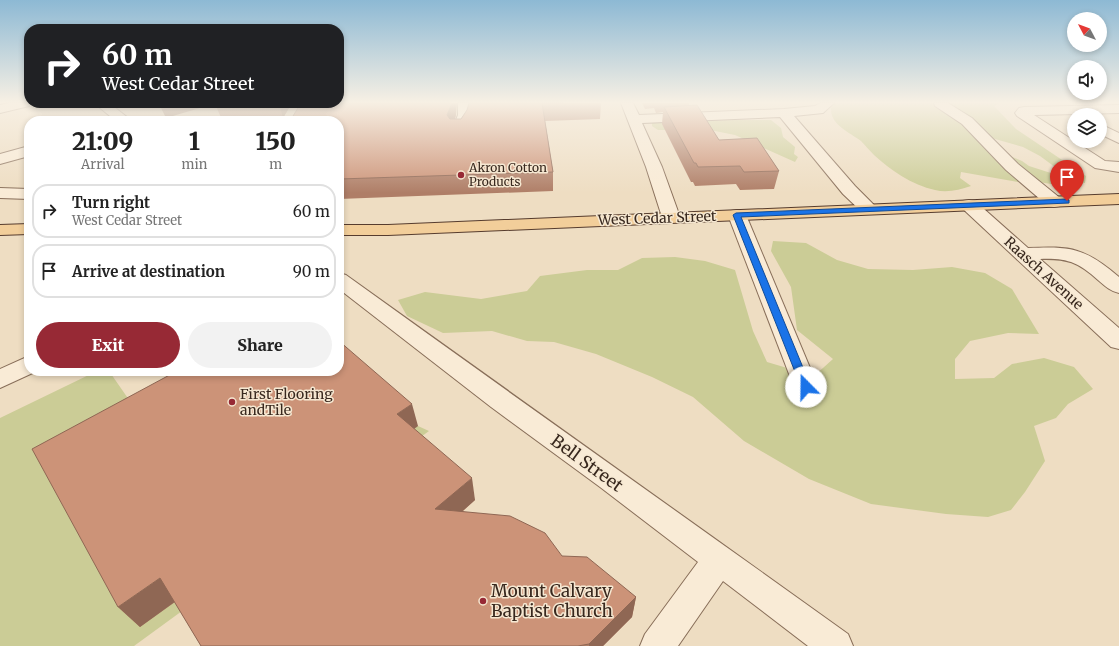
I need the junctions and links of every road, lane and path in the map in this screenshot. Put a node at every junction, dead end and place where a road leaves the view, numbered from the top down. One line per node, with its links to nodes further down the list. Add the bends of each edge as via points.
1 (640, 133): 19 (street)
2 (801, 133): 17 (street)
3 (979, 133): 15 (street, via 1012,167)
4 (1053, 133): 7 (street)
5 (1109, 133): 6 (street)
6 (1119, 139)
7 (1067, 143)
8 (1075, 148): 11 (street, via 1101,165)
9 (24, 152): 10 (street)
10 (0, 159)
11 (1119, 167)
12 (0, 193): 13 (street)
13 (24, 194)
14 (1119, 199): 15 (main road, West Cedar Street)
15 (1054, 202): 16 (main road, West Cedar Street)
16 (969, 205): 17 (main road, West Cedar Street); 23 (street, Raasch Avenue)
17 (869, 210): 18 (main road, West Cedar Street)
18 (736, 215): 19 (main road, West Cedar Street); 29 (street)
19 (671, 217): 22 (main road, West Cedar Street)
20 (0, 230): 21 (main road)
21 (24, 230)
22 (344, 230)
23 (1024, 254): 25 (street, via 1064,253 1077,256 1089,262); 26 (street, Raasch Avenue)
24 (344, 283): 30 (street, Bell Street)
25 (1119, 287)
26 (1119, 341)
27 (24, 368): 28 (street)
28 (0, 379)
29 (806, 387)
30 (719, 559): 31 (street); 32 (street, Bell Street)
31 (657, 646)
32 (836, 646)

